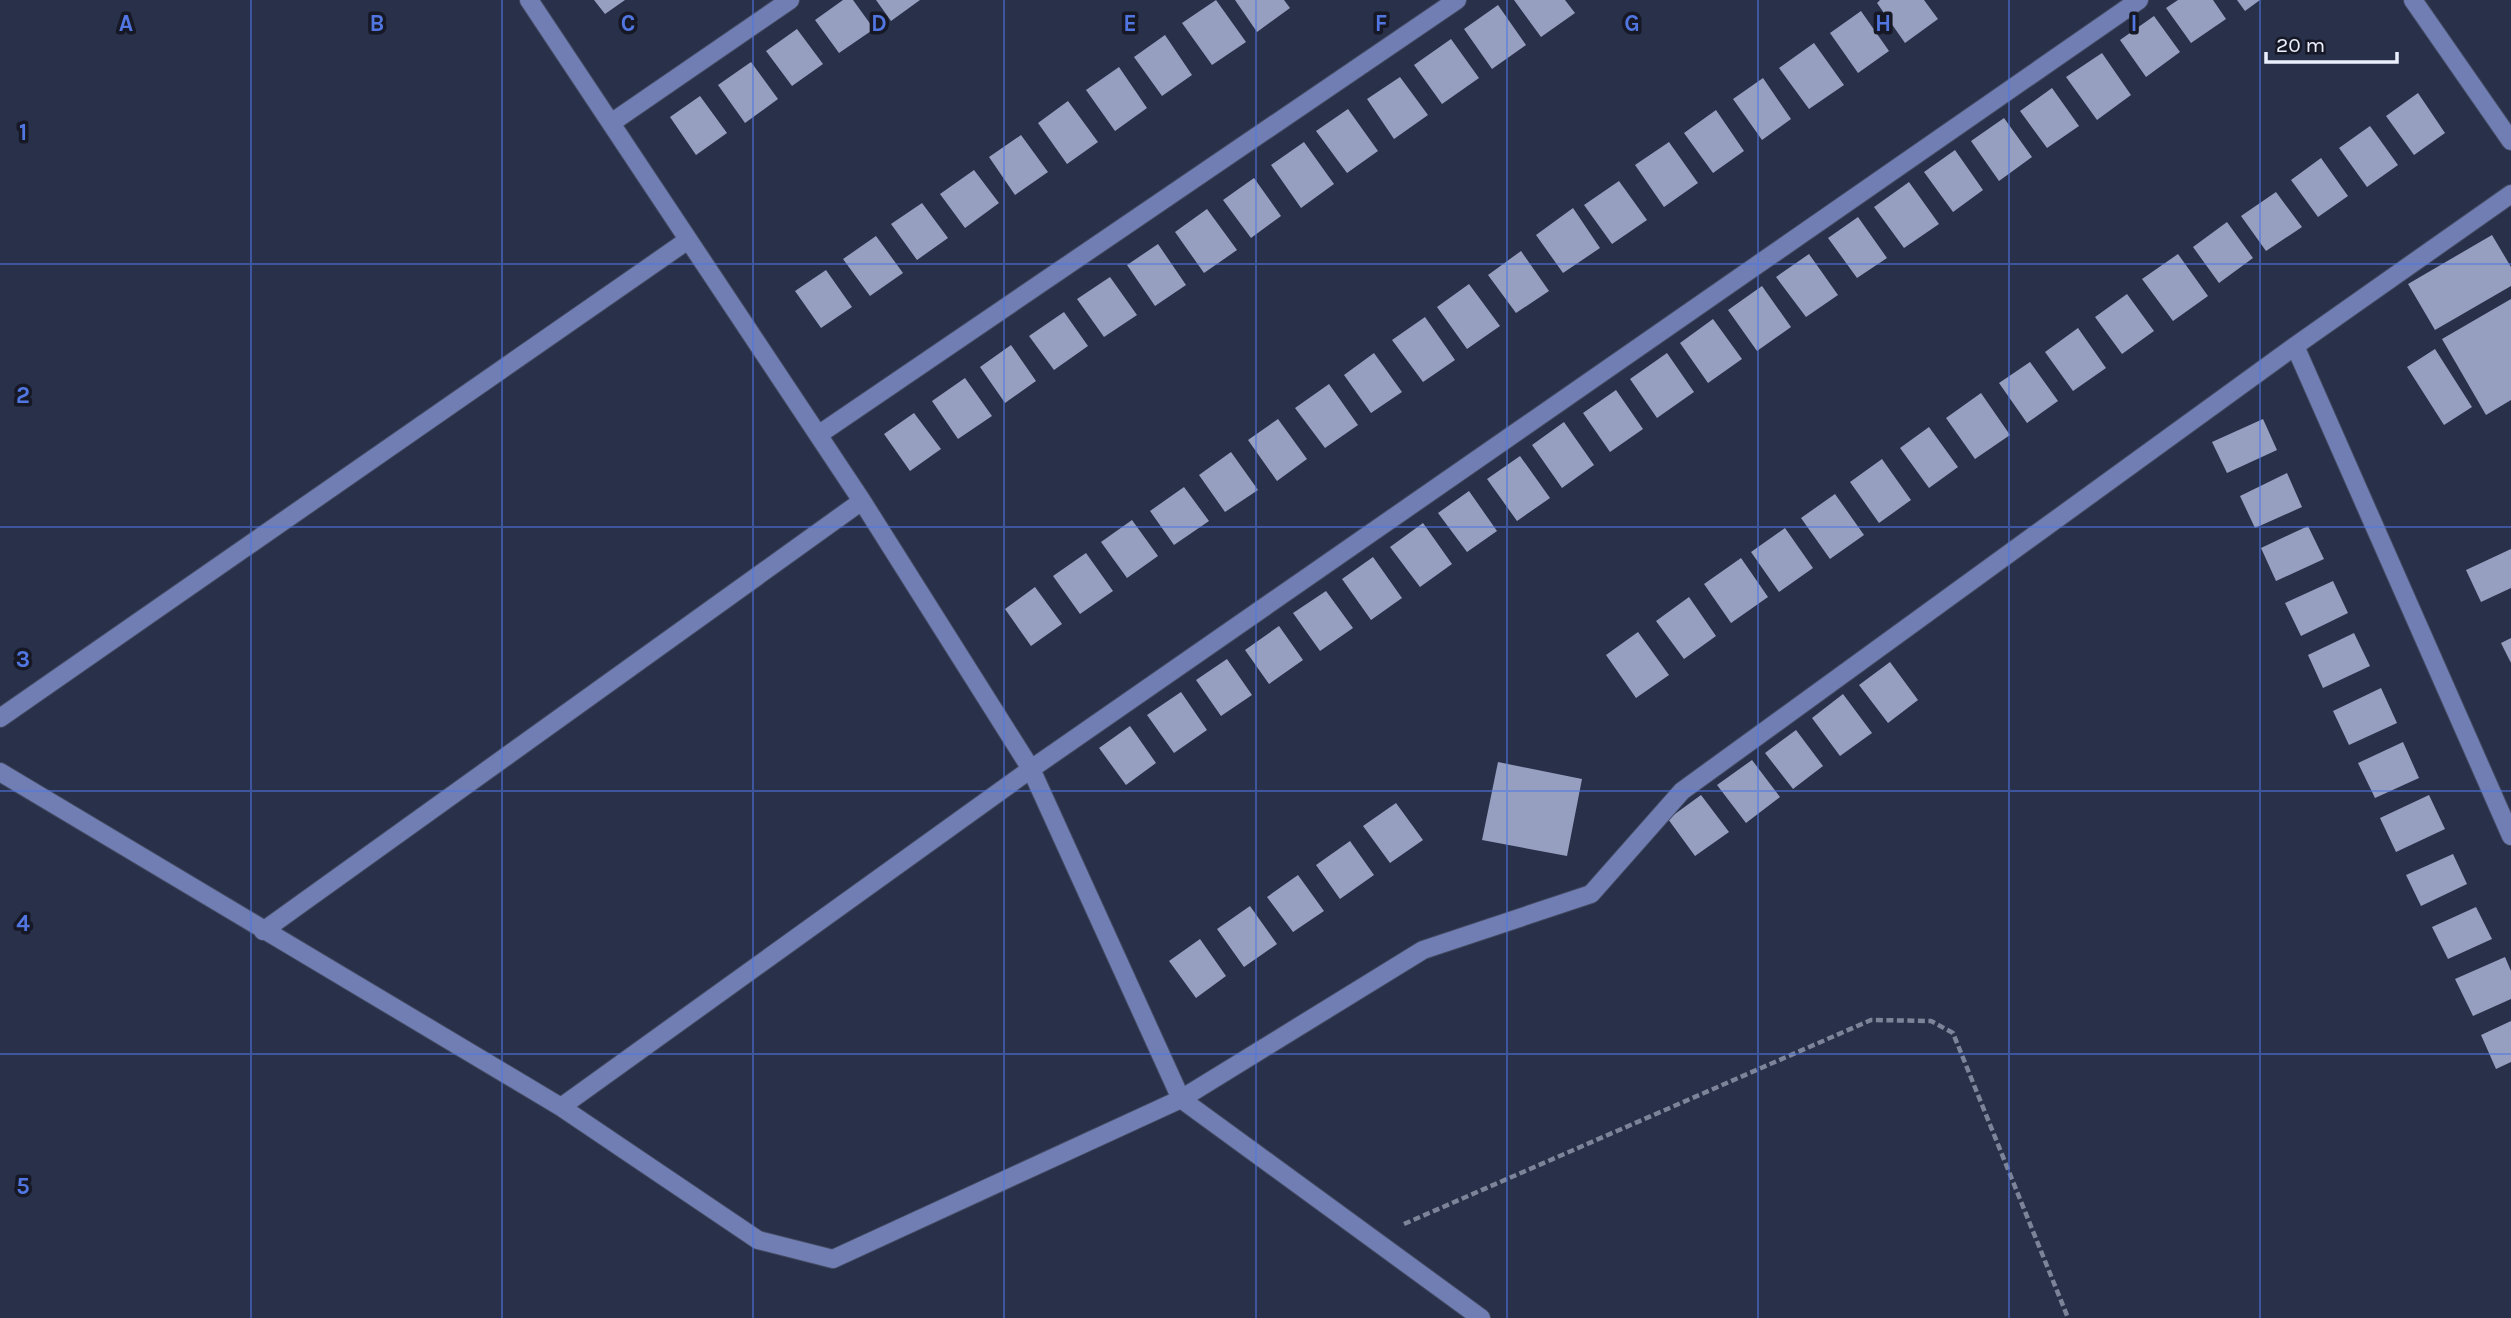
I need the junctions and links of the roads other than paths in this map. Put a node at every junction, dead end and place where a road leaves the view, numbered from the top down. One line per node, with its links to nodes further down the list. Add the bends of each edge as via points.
1 (529, 0): 6 (street)
2 (790, 0): 6 (street)
3 (1457, 0): 11 (street)
4 (2139, 0): 14 (street)
5 (2413, 0): 7 (street)
6 (611, 123): 9 (street)
7 (2511, 141)
8 (2511, 194): 10 (street)
9 (688, 240): 11 (street); 13 (street)
10 (2295, 346): 16 (street); 18 (street, via 1682,791 1591,894 1423,950)
11 (818, 435): 12 (street)
12 (862, 501): 14 (street); 17 (street)
13 (0, 718)
14 (1031, 769): 18 (street); 19 (street)
15 (0, 772): 17 (street)
16 (2511, 836)
17 (263, 931): 19 (street)
18 (1181, 1099): 19 (street, via 834,1259 758,1240); 20 (street)
19 (561, 1107)
20 (1480, 1318)

